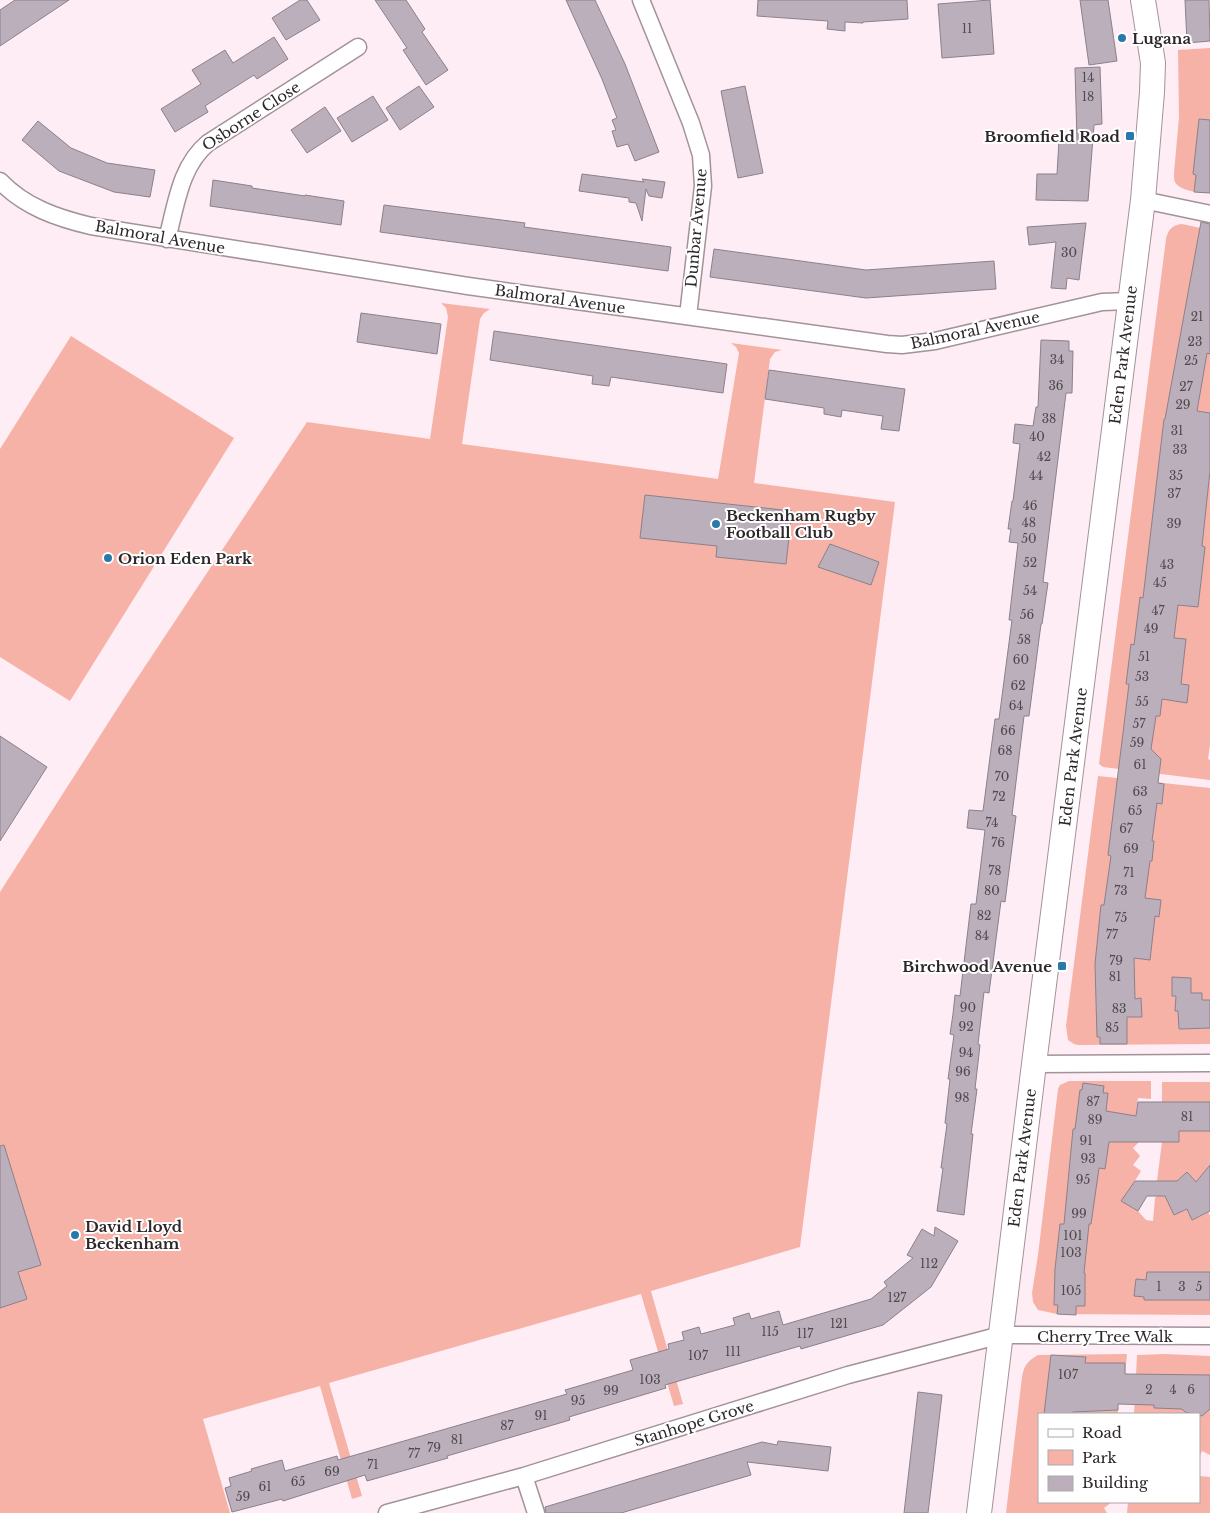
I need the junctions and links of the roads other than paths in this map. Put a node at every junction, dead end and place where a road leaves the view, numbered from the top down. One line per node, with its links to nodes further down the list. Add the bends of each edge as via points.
1 (642, 0): 9 (street, Dunbar Avenue, via 692,123 701,156 703,186)
2 (1143, 0): 5 (street, Eden Park Avenue, via 1153,63)
3 (358, 47): 7 (street, Osborne Close, via 199,150 182,185)
4 (3, 190): 7 (street, Balmoral Avenue, via 67,220)
5 (1143, 200): 6 (street); 8 (street, Eden Park Avenue)
6 (1210, 214)
7 (167, 239): 9 (street, Balmoral Avenue)
8 (1130, 301): 9 (street, Balmoral Avenue, via 1102,302 935,341 902,345); 11 (street, Eden Park Avenue)
9 (688, 316)
10 (1210, 1063): 11 (street)
11 (1034, 1064): 12 (street, Eden Park Avenue)
12 (1001, 1336): 13 (street, Cherry Tree Walk); 14 (street, Stanhope Grove, via 848,1375); 17 (street, Eden Park Avenue)
13 (1210, 1336)
14 (524, 1476): 15 (street, Stanhope Grove); 16 (street)
15 (387, 1513)
16 (536, 1513)
17 (979, 1513)

